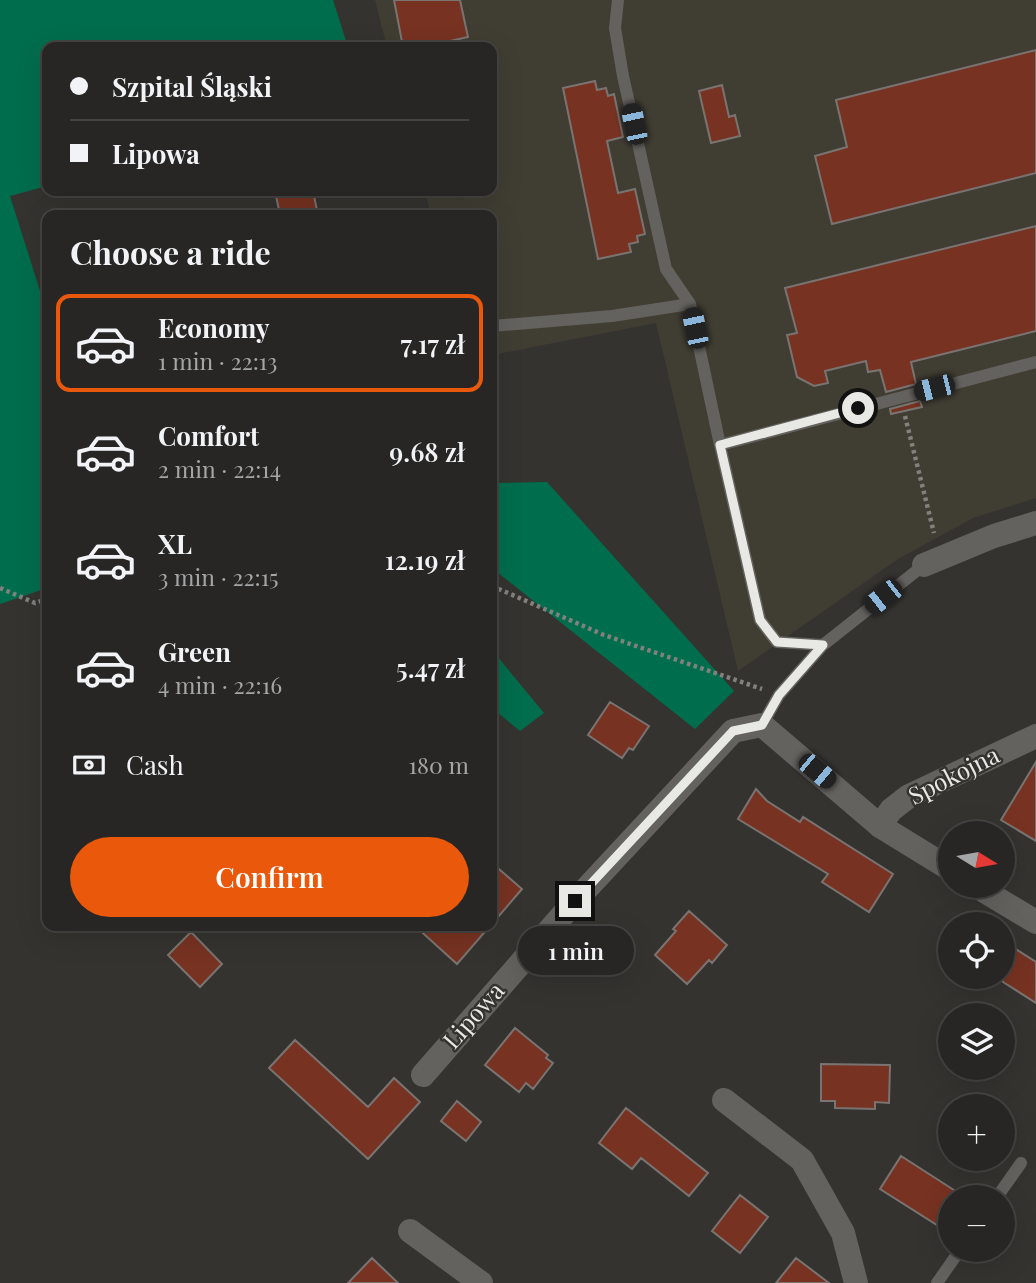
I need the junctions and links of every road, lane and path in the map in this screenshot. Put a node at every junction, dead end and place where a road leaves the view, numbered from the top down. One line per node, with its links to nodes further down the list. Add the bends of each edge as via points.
1 (618, 0): 2 (lane, via 615,28 623,76 666,269)
2 (690, 304): 3 (lane); 6 (lane)
3 (497, 326)
4 (1036, 362): 6 (lane)
5 (904, 412): 8 (path)
6 (720, 445): 12 (lane, via 760,620 777,642)
7 (1036, 523): 8 (street)
8 (932, 562): 12 (lane)
9 (0, 588): 11 (path, via 34,603)
10 (497, 588): 13 (path, via 604,635)
11 (42, 601)
12 (823, 645): 13 (lane)
13 (779, 695): 14 (lane)
14 (762, 725): 16 (street); 20 (street, Lipowa, via 733,731 575,901)
15 (1036, 736): 16 (street, Spokojna, via 909,796)
16 (880, 826): 17 (street)
17 (938, 862)
18 (996, 898): 19 (street)
19 (1036, 922)
20 (423, 1075)
21 (724, 1100): 27 (street, via 802,1160 843,1233)
22 (1021, 1163): 23 (lane)
23 (1005, 1185)
24 (410, 1231): 26 (street)
25 (952, 1262): 28 (lane)
26 (481, 1283)
27 (856, 1283)
28 (937, 1283)

